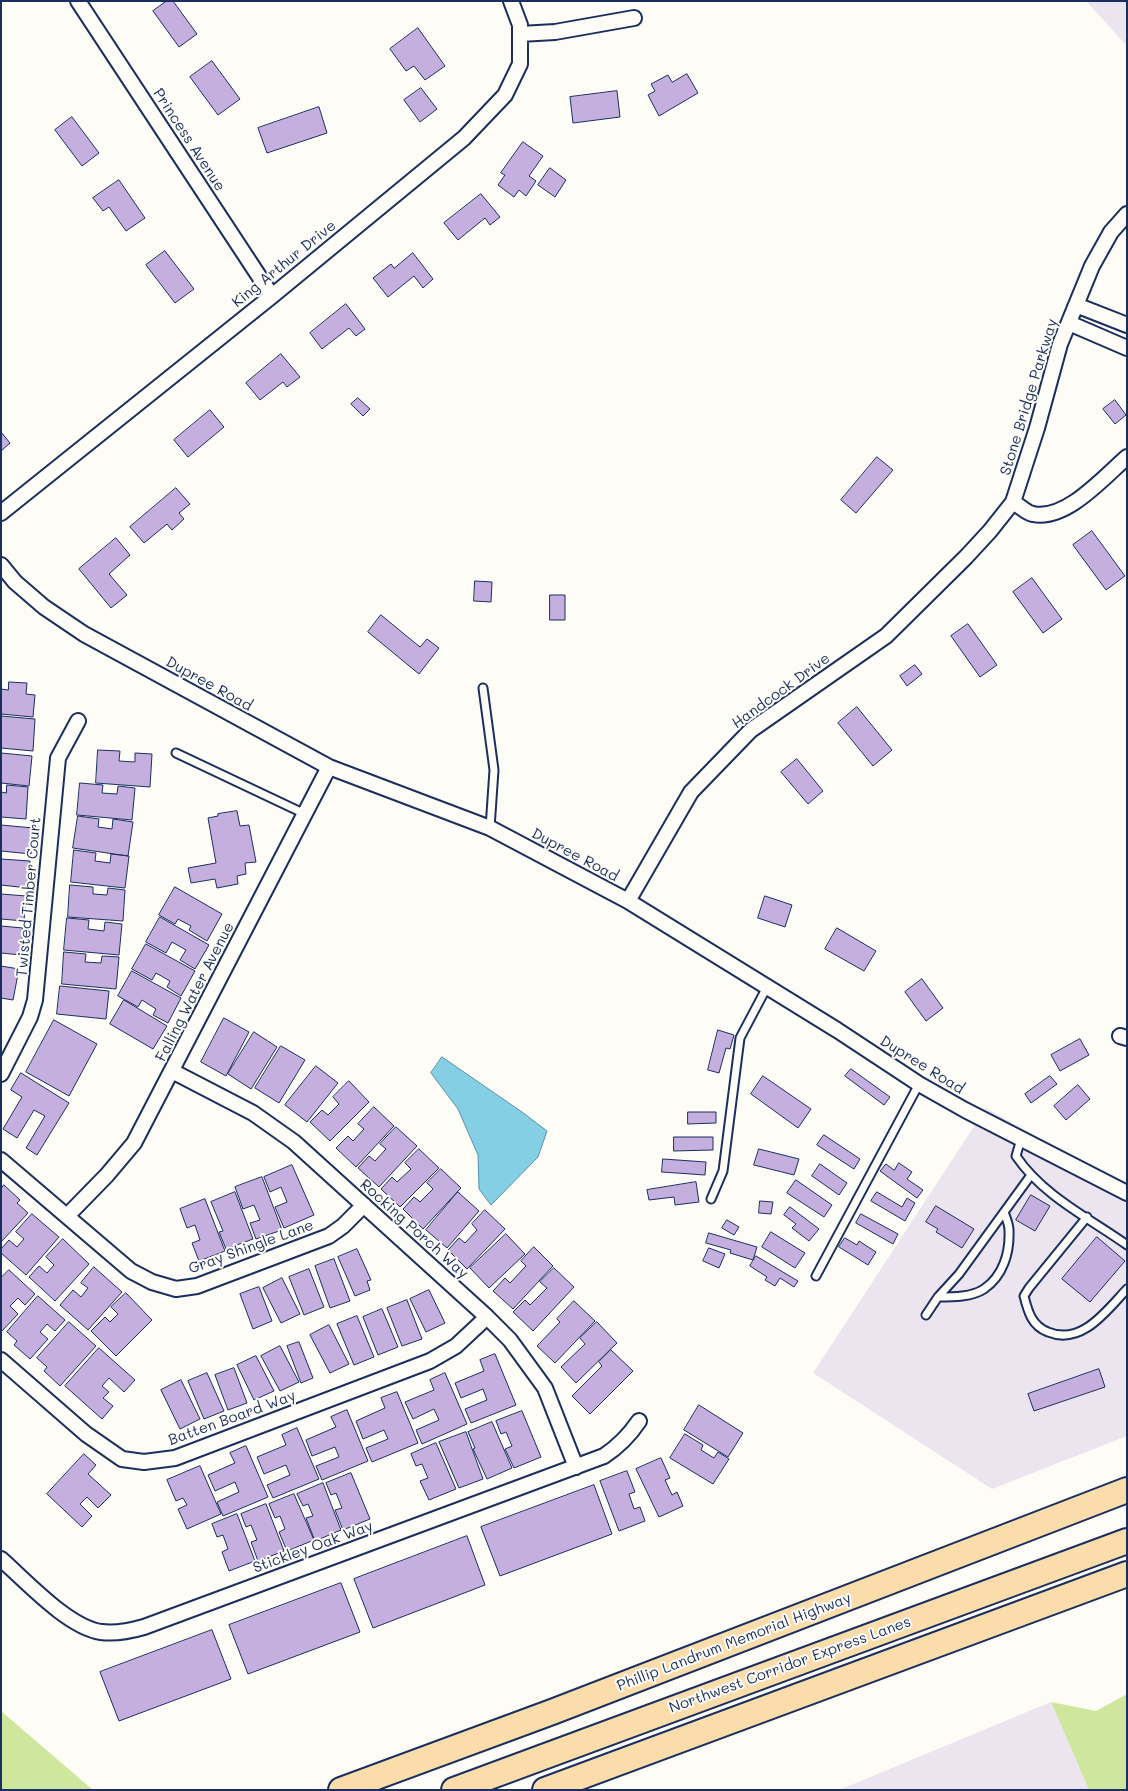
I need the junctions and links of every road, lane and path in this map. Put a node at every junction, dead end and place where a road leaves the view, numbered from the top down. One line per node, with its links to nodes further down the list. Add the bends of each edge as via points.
1 (78, 1): 6 (street, Princess Avenue)
2 (511, 1): 4 (street, King Arthur Drive)
3 (634, 18): 4 (street, via 555,32)
4 (520, 34): 6 (street, King Arthur Drive, via 520,64 505,95 464,138)
5 (1127, 214): 7 (street, Stone Bridge Parkway, via 1111,232)
6 (272, 296): 13 (street, King Arthur Drive)
7 (1076, 305): 8 (street, Stone Bridge Parkway); 9 (street)
8 (1069, 323): 10 (street); 12 (street, Stone Bridge Parkway)
9 (1127, 325)
10 (1127, 348)
11 (1127, 457): 12 (street, via 1072,505 1045,515 1031,514)
12 (1013, 502): 14 (street, Stone Bridge Parkway)
13 (1, 513)
14 (966, 557): 22 (street, Handcock Drive, via 886,636 751,730 691,792)
15 (1, 565): 19 (street, Dupree Road, via 44,607 84,634)
16 (483, 688): 21 (lane, via 494,770)
17 (78, 721): 25 (street, Twisted Timber Court, via 58,758 35,1000 30,1017)
18 (176, 753): 20 (lane)
19 (329, 767): 20 (street, Falling Water Avenue); 21 (street, Dupree Road)
20 (305, 814): 24 (street, Falling Water Avenue)
21 (490, 828): 22 (street, Dupree Road)
22 (628, 901): 23 (street, Dupree Road)
23 (767, 987): 26 (street, Dupree Road); 31 (lane, via 740,1038 722,1171)
24 (172, 1071): 32 (street, Rocking Porch Way, via 274,1126); 34 (street, Falling Water Avenue, via 134,1143)
25 (1, 1074)
26 (919, 1084): 27 (street, Dupree Road); 37 (lane)
27 (1021, 1139): 29 (lane, via 1016,1156); 30 (street, Dupree Road)
28 (1, 1160): 34 (street, Gray Shingle Lane)
29 (1030, 1174): 33 (lane); 35 (lane, via 1050,1193)
30 (1127, 1193)
31 (711, 1199)
32 (364, 1205): 34 (street, Gray Shingle Lane, via 329,1236 197,1286 176,1289 131,1271); 41 (street, Rocking Porch Way)
33 (1004, 1212): 39 (lane, via 959,1274); 39 (lane, via 1009,1229 1008,1252 1002,1272 983,1290 961,1296)
34 (67, 1216)
35 (1087, 1218): 36 (lane); 38 (lane, via 1024,1296 1028,1314 1040,1329 1058,1336 1077,1334 1093,1324)
36 (1127, 1245)
37 (816, 1276)
38 (1127, 1289)
39 (938, 1296): 40 (lane)
40 (926, 1315)
41 (487, 1317): 42 (street, Batten Board Way, via 456,1346 430,1361 175,1458 144,1462 122,1459 86,1434); 44 (street, Rocking Porch Way, via 510,1340 545,1388)
42 (1, 1360)
43 (639, 1421): 44 (street, Stickley Oak Way, via 618,1448)
44 (576, 1466): 47 (street, Stickley Oak Way, via 144,1627 123,1632 102,1632 82,1626)
45 (1127, 1490): 49 (highway, Phillip Landrum Memorial Highway)
46 (1127, 1541): 50 (highway, Northwest Corridor Express Lanes)
47 (1, 1559)
48 (1127, 1574): 51 (highway)
49 (341, 1790)
50 (454, 1790)
51 (545, 1790)

